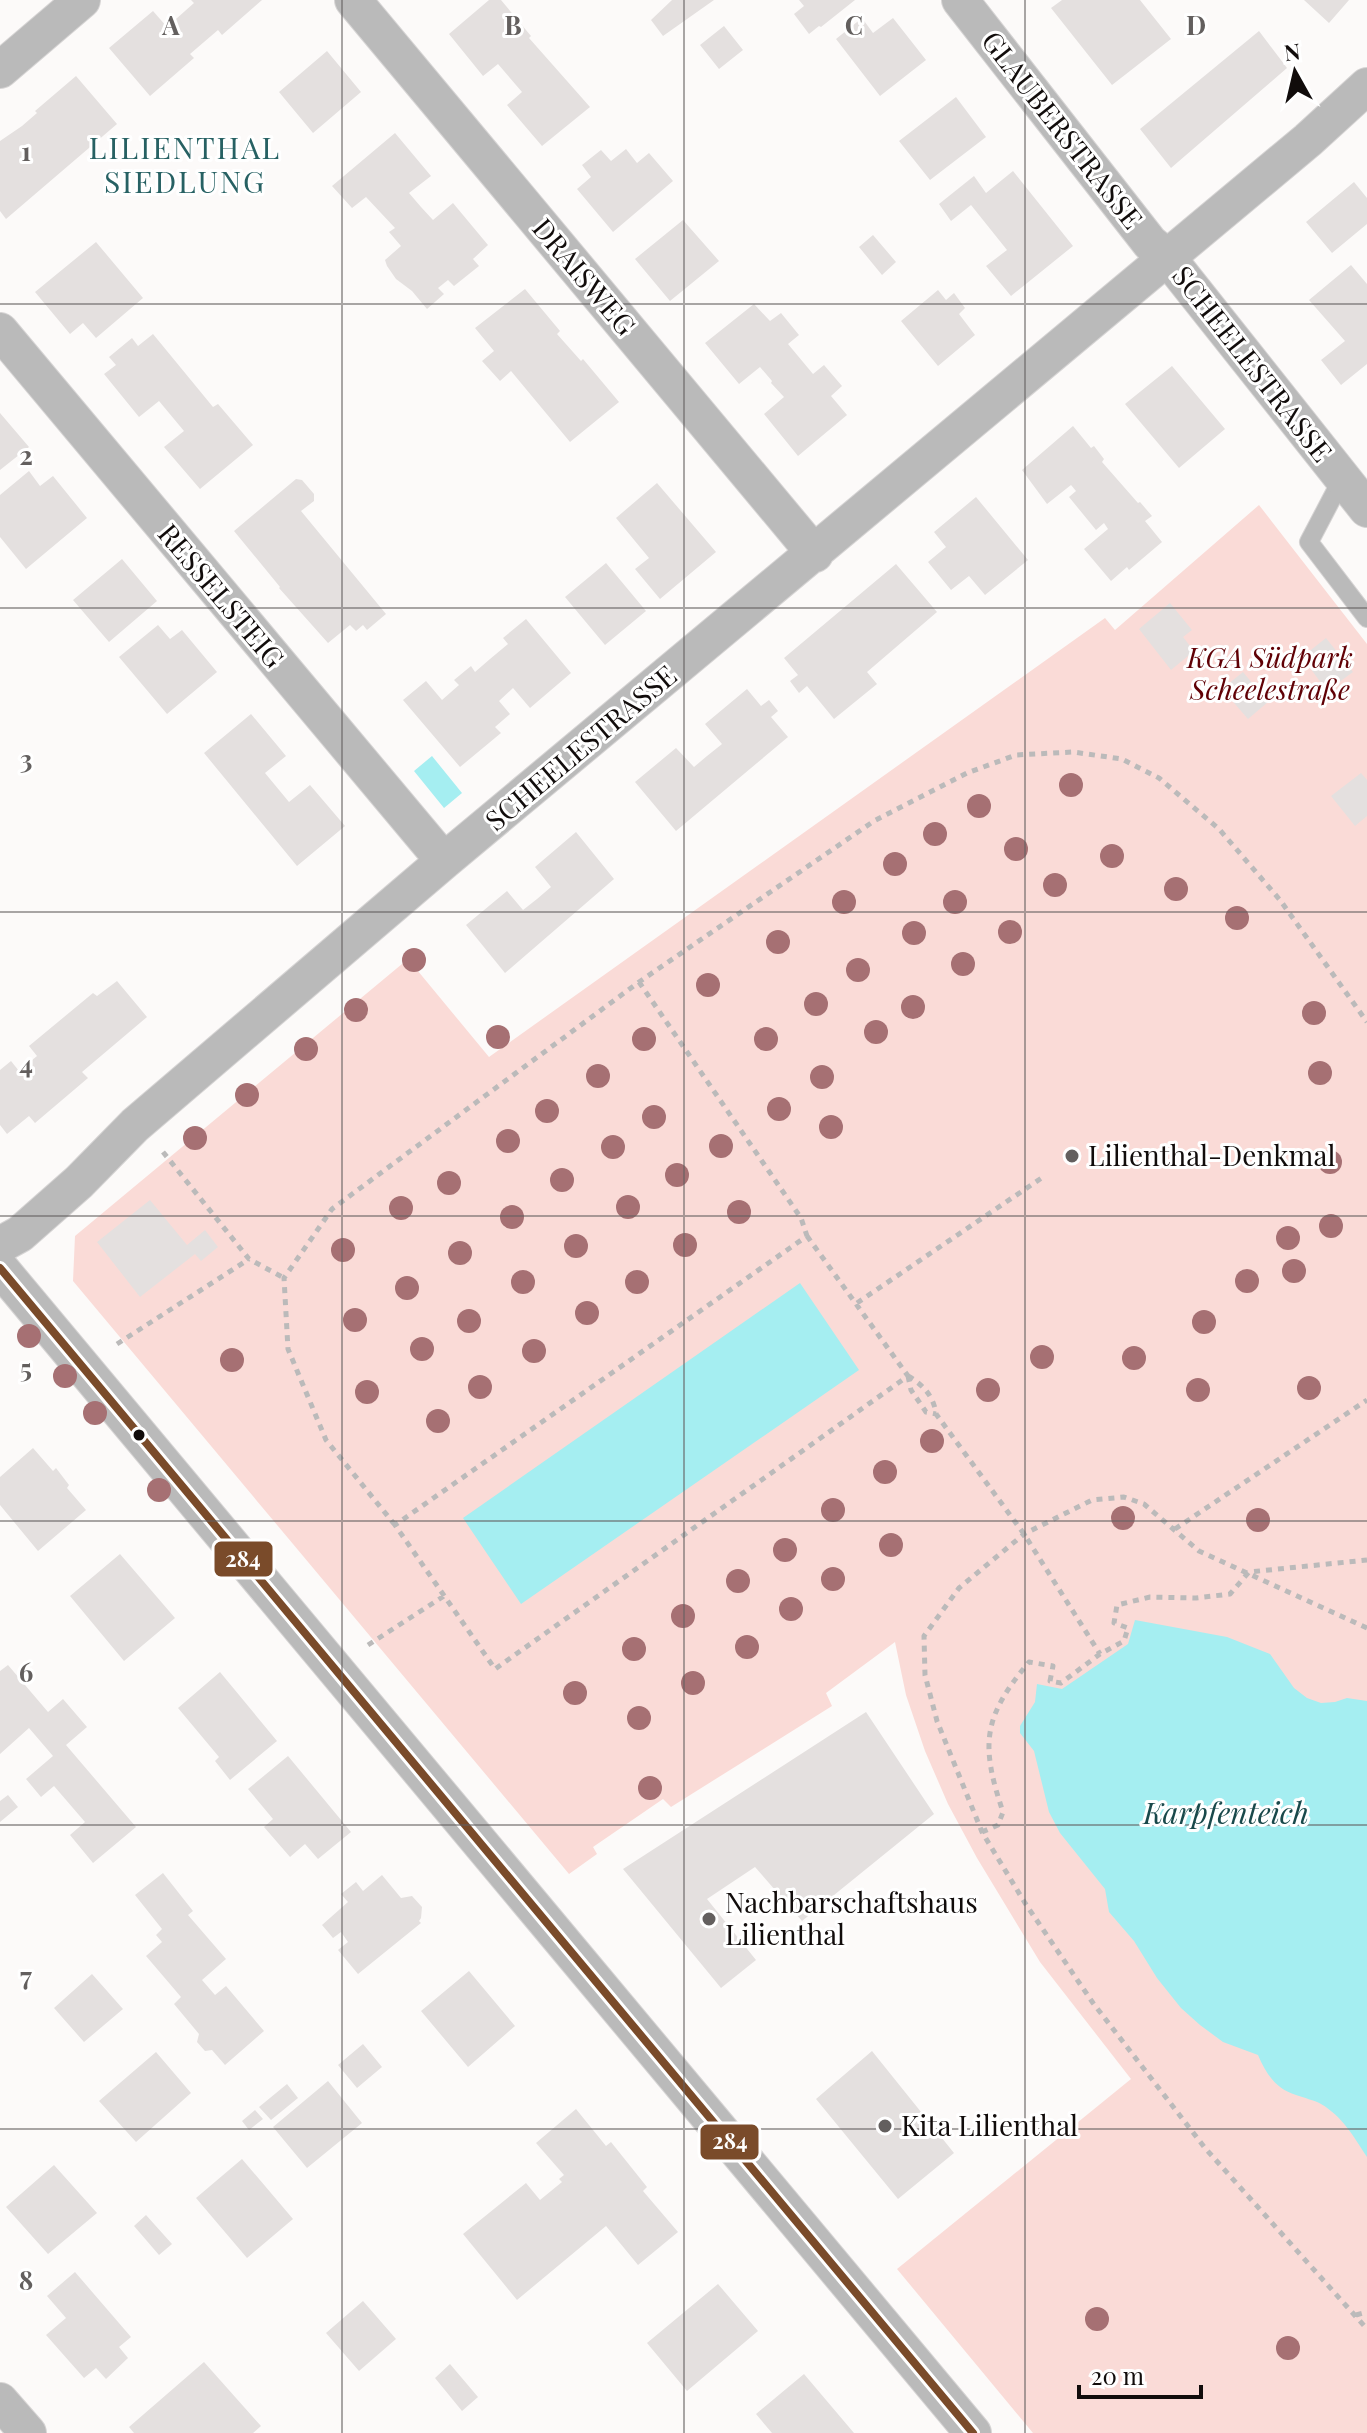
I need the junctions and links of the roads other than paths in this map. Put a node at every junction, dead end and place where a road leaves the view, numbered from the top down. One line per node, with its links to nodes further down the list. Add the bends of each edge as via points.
1 (82, 0): 4 (street)
2 (353, 0): 10 (street, DRAISWEG)
3 (960, 0): 6 (street, GLAUBERSTRASSE, via 1150,243)
4 (0, 70)
5 (1367, 86): 6 (street, SCHEELESTRASSE)
6 (1167, 257): 8 (street, SCHEELESTRASSE); 10 (street, SCHEELESTRASSE)
7 (0, 331): 12 (street, RESSELSTEIG)
8 (1342, 479): 9 (street, SCHEELESTRASSE); 11 (lane, via 1309,542)
9 (1367, 509)
10 (815, 554): 12 (street, SCHEELESTRASSE)
11 (1367, 618)
12 (444, 861): 13 (street, SCHEELESTRASSE, via 135,1125 20,1234)
13 (0, 1245)
14 (0, 1268): 17 (street)
15 (0, 2401): 16 (street)
16 (28, 2433)
17 (973, 2433)

